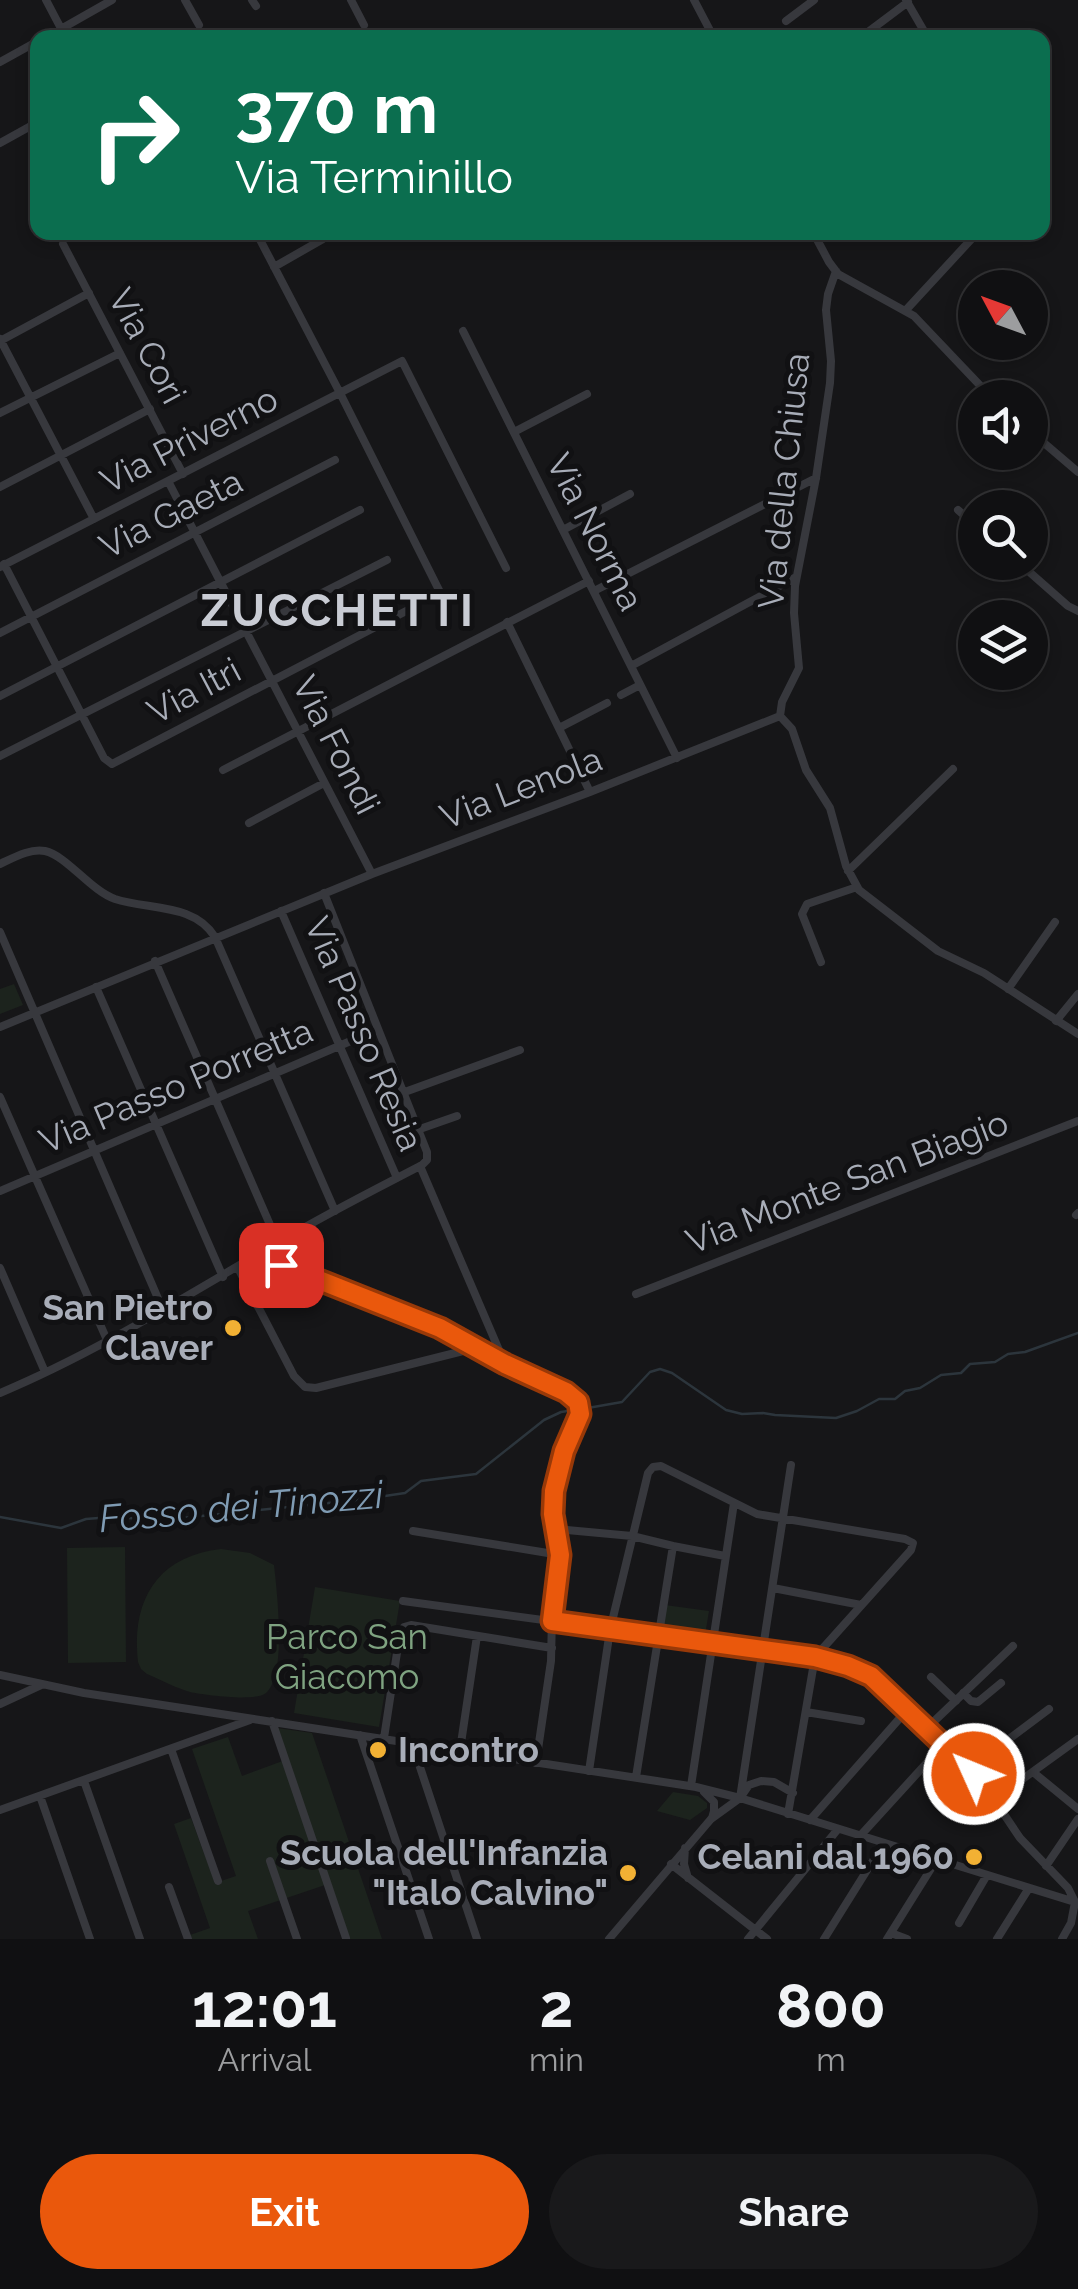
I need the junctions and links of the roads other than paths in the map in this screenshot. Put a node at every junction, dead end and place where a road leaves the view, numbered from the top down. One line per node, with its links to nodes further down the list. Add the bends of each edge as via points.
1 (46, 0): 11 (street)
2 (112, 0): 11 (street)
3 (184, 0): 9 (street)
4 (350, 0): 10 (street)
5 (694, 0): 13 (street)
6 (814, 0): 8 (street)
7 (907, 1): 14 (street); 15 (street)
8 (786, 21)
9 (199, 25)
10 (364, 25)
11 (61, 28): 12 (street)
12 (58, 30)
13 (710, 30)
14 (870, 30)
15 (923, 30)
16 (30, 46): 17 (street)
17 (0, 62)
18 (30, 126): 19 (street)
19 (0, 143)
20 (260, 240): 25 (street)
21 (322, 240): 25 (street)
22 (818, 240): 26 (street)
23 (971, 240): 28 (street)
24 (63, 244): 27 (street, Via Cori)
25 (274, 267): 33 (street)
26 (836, 271): 28 (street); 44 (street, Via della Chiusa, via 826,310 831,375)
27 (89, 294): 30 (street); 31 (street, Via Cori)
28 (906, 310): 32 (street)
29 (464, 331): 38 (street, Via Norma)
30 (0, 340): 35 (street)
31 (120, 353): 35 (street); 36 (street, Via Cori)
32 (973, 380)
33 (340, 394): 43 (street, Via Priverno); 54 (street, Via Priverno, via 402,362); 60 (street)
34 (586, 394): 38 (street)
35 (31, 398): 37 (street); 40 (street)
36 (150, 409): 40 (street); 43 (street, Via Cori)
37 (0, 413)
38 (514, 432): 50 (street, Via Norma)
39 (1048, 446): 42 (street)
40 (60, 455): 46 (street); 49 (street)
41 (336, 460): 51 (street, Via Gaeta)
42 (1078, 472)
43 (183, 474): 45 (street, Via Priverno)
44 (816, 478): 55 (street, Via della Chiusa); 59 (street)
45 (168, 481): 49 (street, Via Priverno); 51 (street, Via Fondi)
46 (0, 487)
47 (630, 494): 50 (street)
48 (360, 510): 58 (street)
49 (94, 519): 53 (street, Via Priverno)
50 (563, 530): 57 (street, Via Norma)
51 (194, 532): 58 (street, Via Fondi); 63 (street, Via Gaeta)
52 (386, 560): 65 (street)
53 (2, 566): 63 (street)
54 (506, 568)
55 (796, 577): 68 (street); 75 (street, Via della Chiusa, via 798,672)
56 (1038, 580): 62 (street)
57 (589, 581): 59 (street, Via Norma); 64 (street)
58 (220, 582): 65 (street, Via Fondi); 67 (street)
59 (594, 591): 68 (street, Via Norma)
60 (445, 602)
61 (410, 609): 69 (street, Via Itri)
62 (1078, 612)
63 (32, 617): 66 (street, Via Gaeta); 67 (street)
64 (506, 622): 76 (street); 77 (street)
65 (246, 631): 69 (street, Via Fondi); 74 (street)
66 (0, 634)
67 (57, 666): 72 (street); 74 (street)
68 (631, 666): 70 (street, Via Norma)
69 (272, 681): 74 (street, Via Itri, via 117,763 104,758); 77 (street, Via Fondi)
70 (640, 685): 71 (street); 79 (street, Via Norma)
71 (622, 694)
72 (0, 696)
73 (607, 703): 76 (street)
74 (82, 714): 78 (street)
75 (780, 716): 79 (street, Via Lenola); 86 (street, via 832,812)
76 (558, 728): 83 (street)
77 (298, 731): 81 (street); 82 (street, Via Fondi)
78 (0, 756)
79 (677, 758): 83 (street, Via Lenola)
80 (953, 769): 86 (street)
81 (222, 770)
82 (324, 782): 84 (street); 87 (street, Via Fondi)
83 (590, 792): 87 (street, Via Lenola)
84 (249, 823)
85 (0, 864): 93 (street, via 48,852 108,896 189,914)
86 (848, 871): 88 (street)
87 (372, 874): 89 (street, Via Lenola)
88 (856, 887): 95 (street, via 803,908); 97 (street, via 938,951)
89 (324, 893): 90 (street, Via Lenola); 107 (street)
90 (282, 911): 93 (street, Via Lenola); 104 (street, Via Passo Resia)
91 (1054, 922): 97 (street)
92 (0, 932): 99 (street)
93 (214, 937): 94 (street, Via Lenola); 106 (street)
94 (155, 962): 96 (street, Via Lenola); 109 (street)
95 (821, 962)
96 (96, 987): 99 (street, Via Lenola); 112 (street)
97 (1008, 989): 100 (street)
98 (1078, 994): 100 (street)
99 (35, 1012): 101 (street, Via Lenola); 114 (street)
100 (1056, 1021): 103 (street)
101 (0, 1027)
102 (374, 1031): 104 (street, Via Passo Porretta)
103 (1078, 1034)
104 (339, 1046): 106 (street, Via Passo Porretta); 117 (street, Via Passo Resia)
105 (520, 1050): 107 (street)
106 (274, 1073): 109 (street, Via Passo Porretta); 119 (street)
107 (402, 1093): 113 (street)
108 (0, 1097): 116 (street)
109 (215, 1099): 112 (street, Via Passo Porretta); 120 (street)
110 (456, 1116): 113 (street)
111 (1078, 1121): 125 (street, Via Monte San Biagio)
112 (157, 1124): 114 (street, Via Passo Porretta); 124 (street)
113 (417, 1130): 115 (street)
114 (93, 1151): 116 (street, Via Passo Porretta); 126 (street)
115 (424, 1163): 117 (street); 129 (street)
116 (35, 1176): 118 (street, Via Passo Porretta); 127 (street)
117 (397, 1178): 119 (street)
118 (0, 1191)
119 (336, 1211): 120 (street)
120 (278, 1243): 121 (street)
121 (257, 1256): 123 (street); 128 (street, via 420,1319)
122 (0, 1268): 130 (street)
123 (238, 1268): 124 (street); 128 (street, via 305,1388)
124 (223, 1277): 126 (street)
125 (636, 1294)
126 (163, 1310): 127 (street)
127 (107, 1340): 130 (street)
128 (475, 1348): 129 (street)
129 (505, 1364): 135 (street, via 564,1391 580,1408 556,1481)
130 (45, 1372): 131 (street)
131 (0, 1393)
132 (792, 1465): 134 (street)
133 (734, 1503): 134 (street); 137 (street, via 653,1467); 140 (street)
134 (784, 1520): 141 (street); 143 (street, via 913,1542)
135 (556, 1528): 137 (street); 139 (street)
136 (414, 1530): 139 (street)
137 (632, 1536): 138 (street); 145 (street)
138 (673, 1546): 140 (street); 147 (street)
139 (560, 1555): 144 (street)
140 (725, 1556): 148 (street)
141 (773, 1588): 143 (street); 151 (street)
142 (402, 1601): 144 (street)
143 (861, 1605): 152 (street)
144 (552, 1621): 145 (street); 150 (street)
145 (610, 1630): 147 (street); 176 (street)
146 (477, 1636): 150 (street); 168 (street, via 402,1628); 173 (street)
147 (658, 1636): 148 (street); 178 (street)
148 (712, 1644): 151 (street); 180 (street)
149 (1013, 1646): 157 (street)
150 (552, 1648): 174 (street)
151 (764, 1651): 152 (street); 183 (street)
152 (815, 1657): 161 (street, via 871,1676); 162 (street)
153 (0, 1675): 156 (street)
154 (931, 1677): 158 (street)
155 (1001, 1683): 157 (street, via 978,1702)
156 (41, 1685): 159 (street); 163 (street)
157 (963, 1693): 158 (street)
158 (956, 1700): 166 (street)
159 (0, 1704)
160 (1049, 1709): 175 (street)
161 (908, 1710): 166 (street); 190 (street)
162 (806, 1712): 165 (street); 181 (street)
163 (255, 1718): 164 (street); 172 (street)
164 (272, 1721): 167 (street); 208 (street)
165 (862, 1721)
166 (928, 1728): 170 (street)
167 (360, 1735): 168 (street); 213 (street)
168 (384, 1738): 169 (street)
169 (412, 1742): 173 (street); 214 (street)
170 (944, 1744): 175 (street); 192 (street)
171 (1076, 1744): 177 (street)
172 (170, 1750): 179 (street); 201 (street)
173 (460, 1750): 174 (street)
174 (536, 1762): 176 (street)
175 (969, 1769): 184 (street)
176 (589, 1771): 178 (street)
177 (1032, 1772): 184 (street); 185 (street)
178 (636, 1778): 180 (street)
179 (84, 1780): 182 (street); 210 (street)
180 (693, 1786): 183 (street); 188 (street, via 714,1802)
181 (793, 1792): 183 (street, via 763,1780); 187 (street)
182 (40, 1796): 186 (street); 209 (street)
183 (740, 1798): 187 (street); 188 (street)
184 (995, 1799): 198 (street)
185 (1078, 1809)
186 (0, 1810)
187 (788, 1814): 190 (street)
188 (711, 1819): 194 (street)
189 (1078, 1819): 198 (street)
190 (810, 1820): 191 (street)
191 (838, 1829): 192 (street); 206 (street)
192 (860, 1836): 193 (street)
193 (884, 1843): 195 (street); 218 (street)
194 (685, 1848): 197 (street); 200 (street)
195 (937, 1860): 199 (street); 207 (street)
196 (270, 1861): 212 (street)
197 (670, 1864): 200 (street); 215 (street)
198 (1046, 1866): 204 (street)
199 (987, 1875): 203 (street); 205 (street)
200 (688, 1878): 206 (street)
201 (218, 1881)
202 (169, 1887): 211 (street)
203 (1030, 1888): 204 (street); 220 (street)
204 (1077, 1901): 221 (street)
205 (959, 1923)
206 (755, 1931): 216 (street); 217 (street)
207 (889, 1936): 219 (street)
208 (346, 1938)
209 (90, 1939)
210 (140, 1939)
211 (188, 1939)
212 (297, 1939)
213 (429, 1939)
214 (477, 1939)
215 (609, 1939)
216 (748, 1939)
217 (767, 1939)
218 (824, 1939)
219 (907, 1939)
220 (997, 1939)
221 (1062, 1939)

